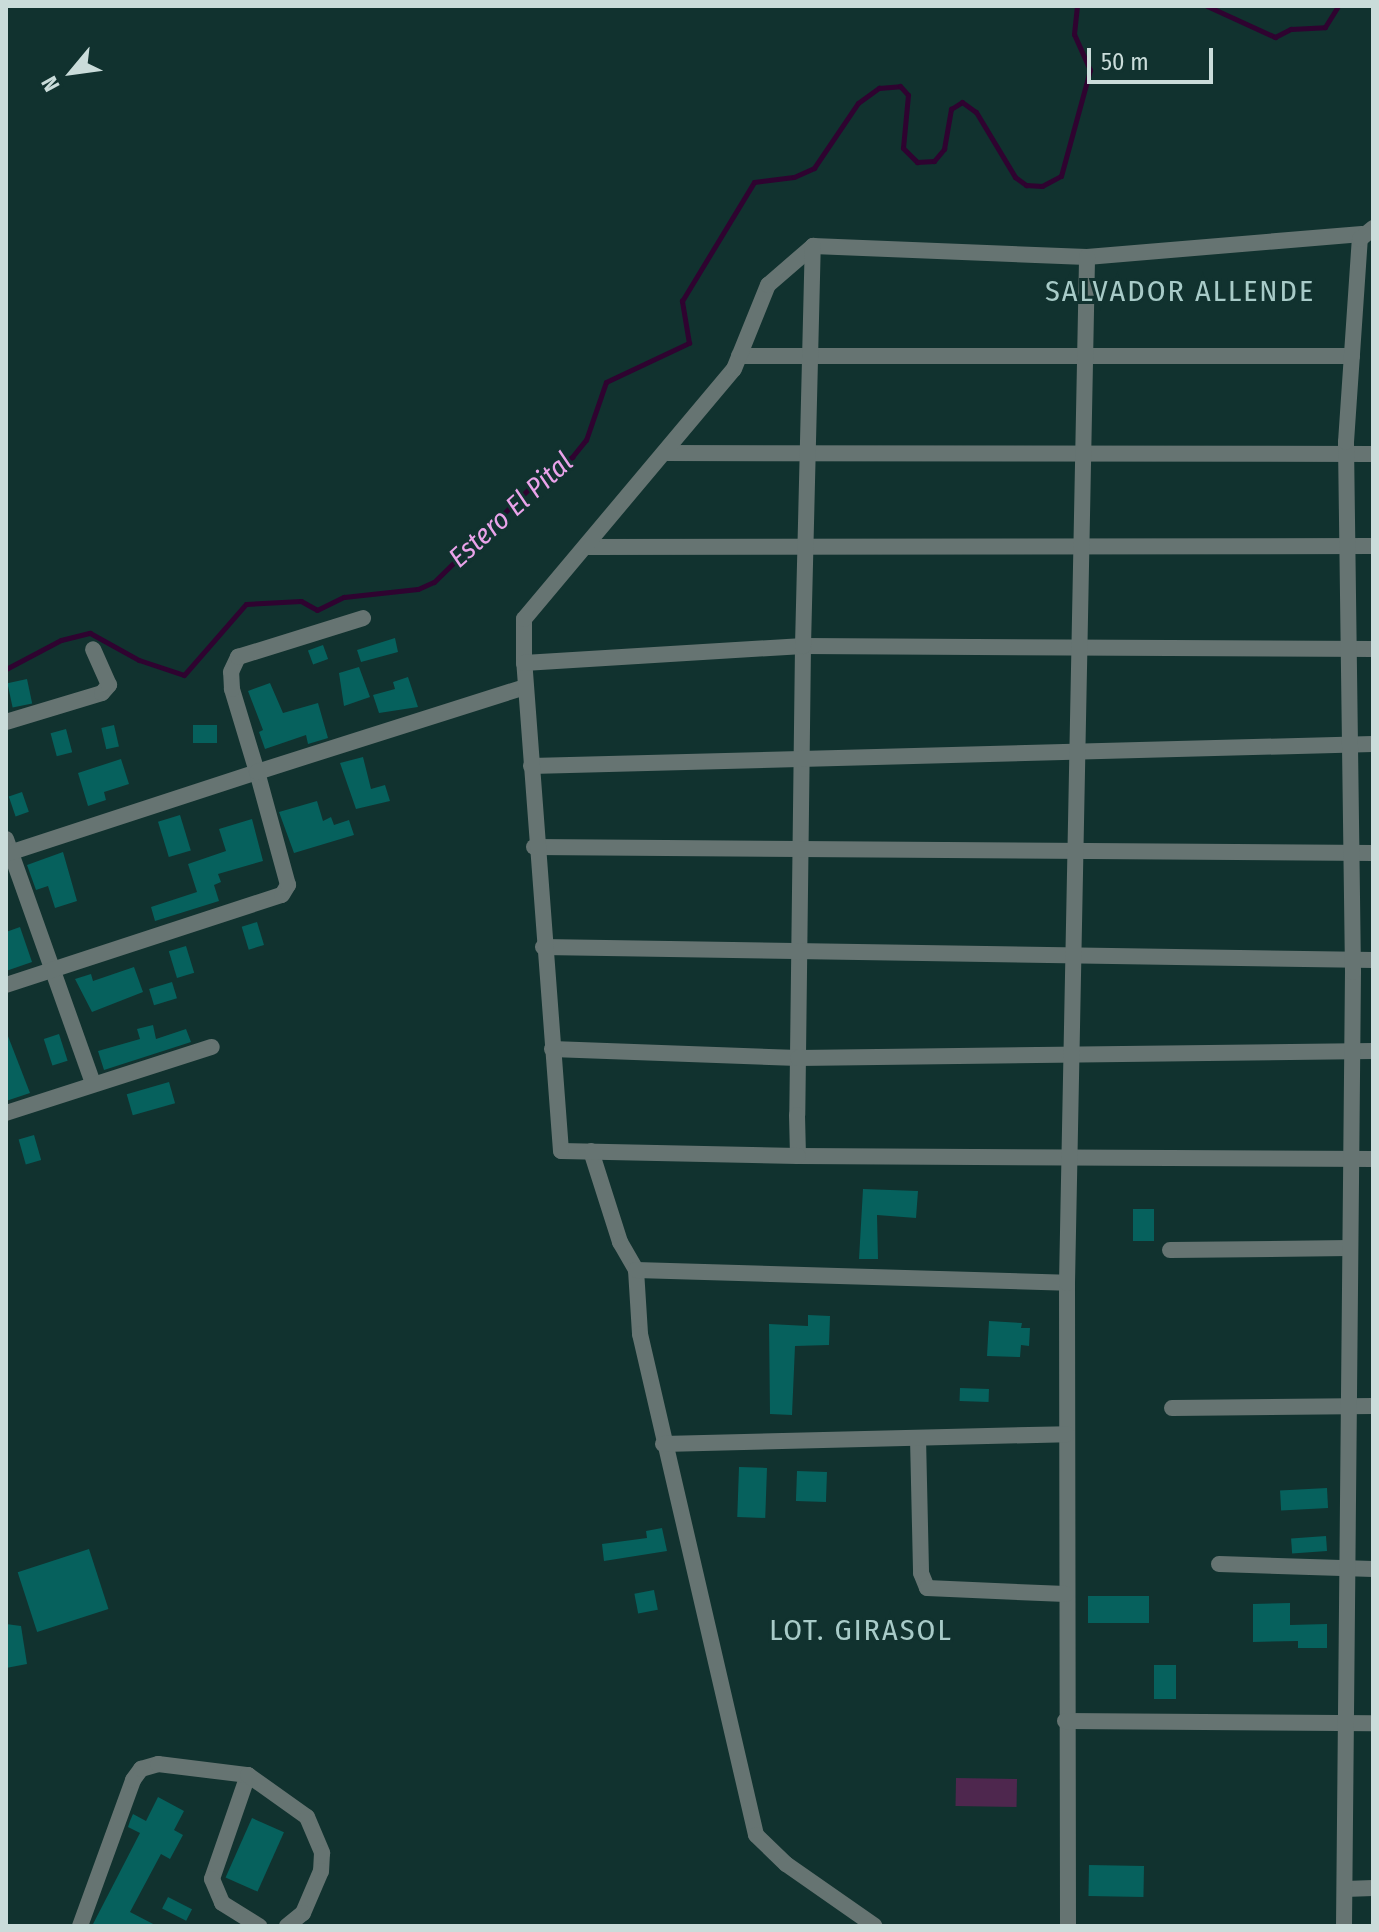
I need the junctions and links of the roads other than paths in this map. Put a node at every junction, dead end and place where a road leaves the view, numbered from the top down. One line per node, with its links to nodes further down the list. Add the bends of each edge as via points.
1 (1367, 231): 3 (street); 6 (street)
2 (813, 246): 3 (street); 4 (street, via 768,285); 5 (street)
3 (1087, 257): 7 (street)
4 (739, 356): 5 (street); 8 (street)
5 (810, 356): 7 (street); 9 (street)
6 (1352, 356): 7 (street); 11 (street)
7 (1085, 357): 10 (street)
8 (664, 453): 9 (street); 17 (street)
9 (808, 453): 10 (street); 13 (street)
10 (1082, 453): 11 (street); 14 (street)
11 (1346, 454): 12 (street); 15 (street)
12 (1373, 454)
13 (806, 546): 14 (street); 17 (street); 19 (street)
14 (1080, 546): 15 (street); 20 (street)
15 (1348, 546): 16 (street); 22 (street)
16 (1373, 546)
17 (585, 547): 24 (street, via 524,619)
18 (363, 618): 32 (street, via 238,657 231,672 232,689)
19 (803, 646): 20 (street); 24 (street); 30 (street)
20 (1077, 647): 22 (street); 29 (street)
21 (93, 649): 26 (street, via 109,685 102,693)
22 (1350, 649): 23 (street); 28 (street)
23 (1373, 649)
24 (524, 663): 25 (street)
25 (525, 687): 31 (street); 32 (street)
26 (6, 722)
27 (1373, 744): 28 (street)
28 (1351, 745): 29 (street); 37 (street)
29 (1075, 753): 30 (street); 35 (street)
30 (802, 761): 31 (street); 36 (street)
31 (531, 766): 33 (street)
32 (257, 772): 34 (street); 44 (street, via 288,885 282,895)
33 (534, 847): 36 (street); 39 (street)
34 (7, 849): 44 (street)
35 (1074, 852): 36 (street); 37 (street); 41 (street)
36 (801, 853): 40 (street)
37 (1352, 853): 38 (street); 42 (street)
38 (1373, 853)
39 (543, 947): 40 (street); 47 (street)
40 (799, 955): 41 (street); 51 (street)
41 (1072, 957): 42 (street); 50 (street)
42 (1353, 960): 43 (street); 48 (street)
43 (1373, 960)
44 (52, 970): 45 (street); 52 (street)
45 (6, 985)
46 (212, 1047): 52 (street)
47 (552, 1049): 51 (street); 54 (street, via 561,1151)
48 (1352, 1051): 49 (street); 50 (street); 57 (street)
49 (1373, 1051)
50 (1071, 1055): 51 (street); 56 (street)
51 (798, 1058): 55 (street)
52 (93, 1084): 53 (street)
53 (6, 1113)
54 (591, 1151): 55 (street); 61 (street, via 620,1242)
55 (798, 1156): 56 (street)
56 (1069, 1156): 57 (street); 62 (street)
57 (1351, 1159): 58 (street); 59 (street)
58 (1373, 1159)
59 (1350, 1248): 60 (street); 64 (street)
60 (1170, 1250)
61 (636, 1270): 62 (street); 68 (street, via 640,1334)
62 (1067, 1283): 66 (street)
63 (1373, 1406): 64 (street)
64 (1347, 1407): 65 (street); 70 (street)
65 (1172, 1408)
66 (1067, 1434): 67 (street); 72 (street)
67 (918, 1438): 68 (street); 72 (street, via 921,1573 927,1588)
68 (663, 1444): 82 (street, via 756,1835 786,1864)
69 (1219, 1564): 70 (street)
70 (1346, 1569): 71 (street); 75 (street)
71 (1373, 1569)
72 (1066, 1594): 73 (street)
73 (1065, 1721): 75 (street); 83 (street)
74 (1373, 1723): 75 (street)
75 (1344, 1724): 78 (street)
76 (248, 1775): 79 (street, via 158,1764 141,1769); 80 (street, via 212,1879 222,1903); 81 (street, via 307,1817 322,1853 321,1871 303,1913)
77 (1373, 1888): 78 (street)
78 (1345, 1889): 84 (street)
79 (80, 1926)
80 (259, 1926)
81 (287, 1926)
82 (875, 1926)
83 (1068, 1926)
84 (1344, 1926)

